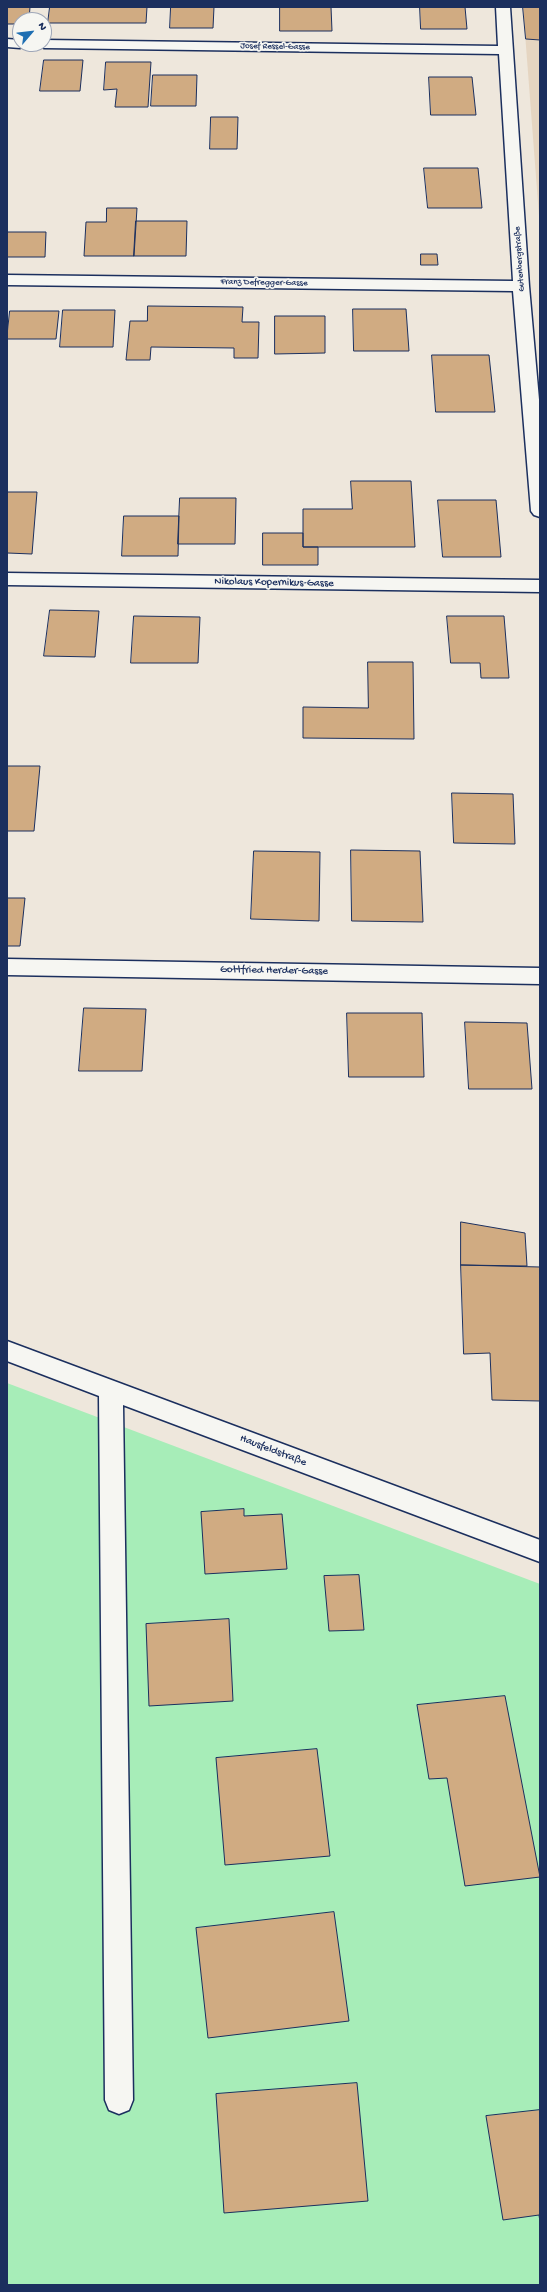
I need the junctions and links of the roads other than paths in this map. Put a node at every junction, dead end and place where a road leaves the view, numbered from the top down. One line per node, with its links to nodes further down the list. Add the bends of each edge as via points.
1 (503, 7): 3 (street, Gutenbergstraße)
2 (52, 44): 3 (street, Josef Ressel-Gasse)
3 (506, 50): 5 (street, Gutenbergstraße)
4 (7, 280): 5 (street, Franz Defregger-Gasse)
5 (522, 286): 6 (street, Gutenbergstraße)
6 (540, 511)
7 (7, 579): 8 (street, Nikolaus Kopernikus-Gasse)
8 (540, 586)
9 (7, 966): 10 (street, Gottfried Herder-Gasse)
10 (540, 976)
11 (7, 1351): 12 (street, Hausfeldstraße)
12 (111, 1390): 13 (street, Hausfeldstraße); 14 (street)
13 (540, 1551)
14 (119, 2100)

